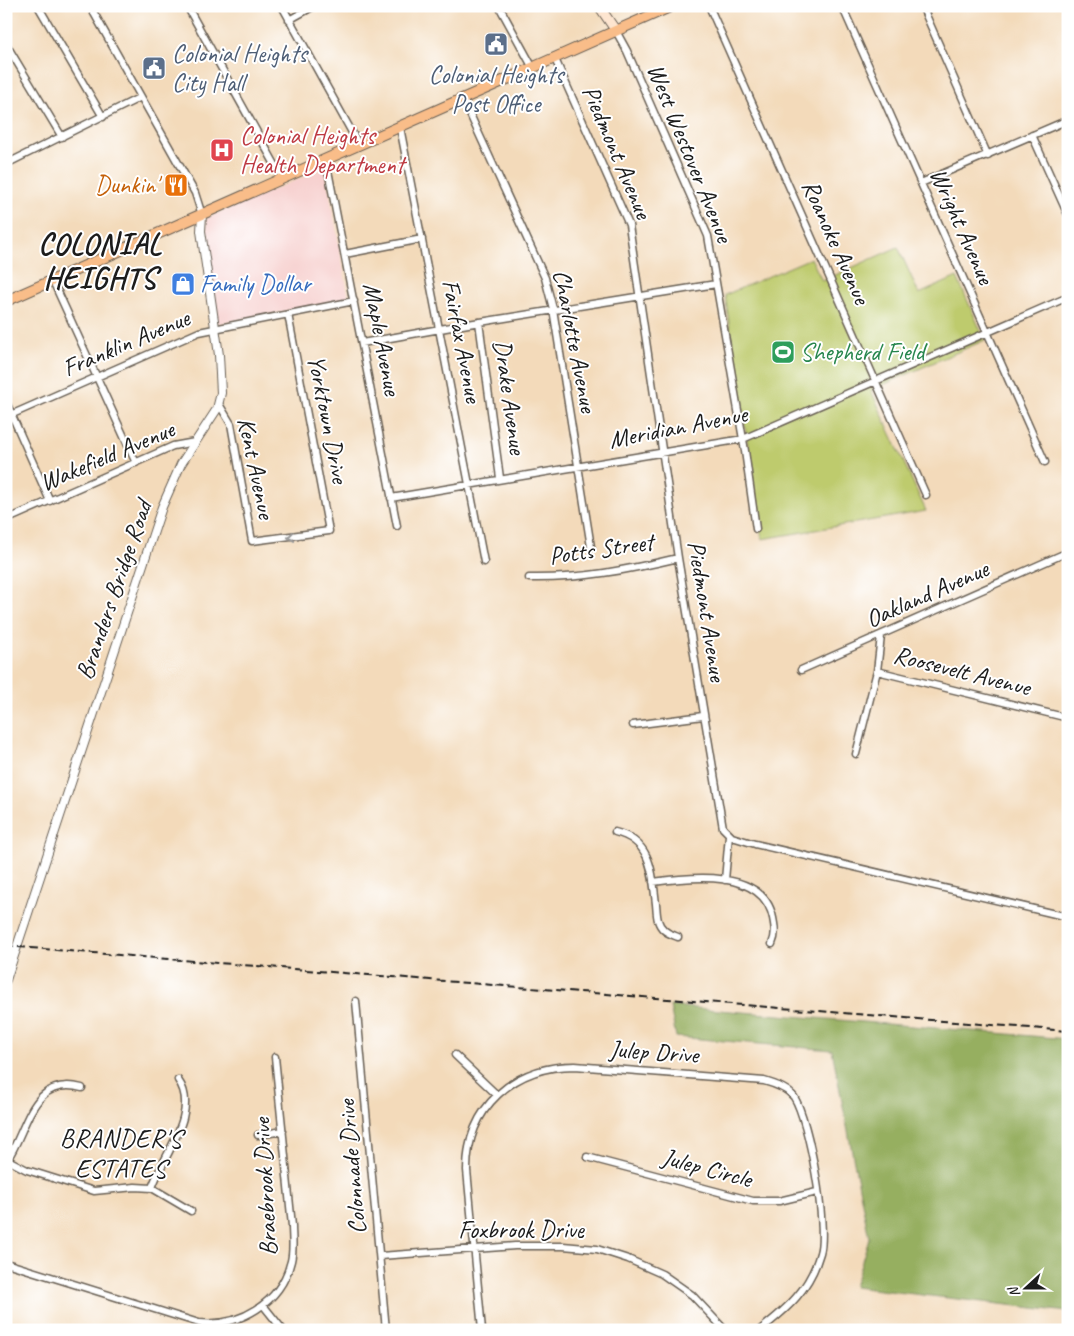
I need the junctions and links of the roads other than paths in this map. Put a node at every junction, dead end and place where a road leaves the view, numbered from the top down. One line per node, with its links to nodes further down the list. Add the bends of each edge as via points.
1 (38, 6): 19 (street)
2 (90, 6): 17 (street)
3 (187, 6): 28 (street)
4 (282, 6): 12 (street)
5 (314, 6): 12 (street)
6 (499, 6): 16 (street)
7 (599, 6): 13 (main road)
8 (672, 6): 13 (main road)
9 (709, 6): 48 (street, Roanoke Avenue)
10 (842, 6): 29 (street, Wright Avenue)
11 (922, 6): 25 (street)
12 (289, 20): 24 (street)
13 (616, 31): 15 (main road); 35 (street, West Westover Avenue, via 705,228)
14 (6, 44): 23 (street)
15 (555, 59): 16 (main road); 36 (street, Piedmont Avenue, via 626,215)
16 (533, 68): 18 (main road)
17 (141, 97): 19 (street); 30 (street, via 198,199)
18 (463, 99): 21 (main road); 40 (street, Charlotte Avenue, via 541,269)
19 (102, 117): 23 (street)
20 (1068, 120): 22 (street)
21 (400, 127): 24 (main road); 32 (street, Fairfax Avenue)
22 (1032, 135): 25 (street); 31 (street)
23 (62, 137): 27 (street)
24 (359, 145): 26 (main road)
25 (988, 156): 29 (street)
26 (326, 160): 28 (main road); 33 (street, Maple Avenue)
27 (6, 164)
28 (283, 179): 30 (main road)
29 (921, 183): 45 (street, Wright Avenue)
30 (202, 215): 34 (main road); 43 (street, Branders Bridge Road, via 201,231)
31 (1068, 215)
32 (422, 239): 33 (street); 44 (street, Fairfax Avenue)
33 (345, 254): 39 (street, Maple Avenue)
34 (53, 281): 38 (main road); 47 (street)
35 (716, 284): 36 (street); 52 (street, West Westover Avenue)
36 (640, 296): 40 (street); 54 (street, Piedmont Avenue)
37 (1068, 297): 45 (street, Meridian Avenue)
38 (6, 301)
39 (354, 301): 41 (street, Franklin Avenue); 46 (street, Maple Avenue)
40 (553, 310): 42 (street); 57 (street, Charlotte Avenue)
41 (288, 314): 43 (street, Franklin Avenue); 66 (street, Yorktown Drive, one-way to 66, via 329,531)
42 (479, 322): 44 (street); 58 (street, Drake Avenue)
43 (214, 328): 47 (street, Franklin Avenue); 50 (street, Branders Bridge Road, via 221,375)
44 (439, 329): 46 (street); 59 (street, Fairfax Avenue)
45 (988, 333): 48 (street, Meridian Avenue); 55 (street, Wright Avenue)
46 (362, 343): 61 (street, Maple Avenue)
47 (98, 377): 51 (street, Franklin Avenue); 56 (street)
48 (876, 382): 52 (street, Meridian Avenue); 60 (street, Roanoke Avenue)
49 (6, 402): 51 (street)
50 (219, 404): 53 (street, Branders Bridge Road); 66 (street, Kent Avenue, via 231,424)
51 (9, 416): 62 (street)
52 (743, 439): 54 (street, Meridian Avenue); 65 (street, West Westover Avenue)
53 (195, 442): 56 (street, Wakefield Avenue, via 180,444); 86 (street, Branders Bridge Road, via 169,488)
54 (664, 452): 57 (street, Meridian Avenue); 69 (street, Piedmont Avenue)
55 (1045, 462)
56 (136, 463): 62 (street, Wakefield Avenue)
57 (578, 466): 58 (street, Meridian Avenue); 67 (street, Charlotte Avenue)
58 (500, 478): 59 (street, Meridian Avenue)
59 (469, 484): 61 (street, Meridian Avenue); 70 (street, Fairfax Avenue)
60 (926, 495)
61 (392, 498): 64 (street, Maple Avenue)
62 (50, 501): 63 (street, Wakefield Avenue)
63 (6, 520)
64 (397, 526)
65 (756, 529)
66 (252, 541)
67 (591, 547)
68 (1068, 552): 72 (street, Oakland Avenue)
69 (678, 558): 71 (street, Potts Street, via 613,573 564,579); 75 (street, Piedmont Avenue)
70 (484, 562)
71 (529, 578)
72 (881, 636): 73 (street, Oakland Avenue); 74 (street)
73 (801, 670)
74 (876, 671): 76 (street, Roosevelt Avenue); 78 (street)
75 (703, 716): 77 (street); 80 (street, Piedmont Avenue, via 721,823)
76 (1068, 718)
77 (633, 725)
78 (856, 754)
79 (615, 832): 82 (street, via 633,838 642,847)
80 (729, 835): 81 (street); 83 (street, via 755,844)
81 (725, 880): 82 (street, via 698,876); 85 (street, via 752,889 765,898 775,931)
82 (653, 882): 84 (street, via 657,919 665,931)
83 (1068, 917)
84 (678, 937)
85 (772, 944)
86 (6, 980)
87 (356, 1001): 101 (street, Colonnade Drive)
88 (455, 1055): 92 (street)
89 (276, 1057): 93 (street, Braebrook Drive)
90 (178, 1080): 97 (street, via 186,1094 186,1106 178,1132)
91 (82, 1088): 96 (street, via 61,1086 39,1098)
92 (497, 1095): 98 (street, Julep Drive, via 525,1075 562,1066 738,1078 774,1084 792,1095 801,1113); 100 (street, Julep Drive, via 479,1120 467,1159)
93 (283, 1131): 94 (street); 103 (street, Braebrook Drive, via 292,1252 284,1279)
94 (258, 1134)
95 (587, 1157): 98 (street, Julep Circle, via 753,1201 773,1202)
96 (7, 1159): 97 (street, via 27,1170 94,1191)
97 (152, 1188): 99 (street)
98 (818, 1192): 108 (street, Julep Drive, via 823,1235 820,1255 810,1279 795,1301)
99 (191, 1211)
100 (474, 1248): 101 (street, Foxbrook Drive); 106 (street, Julep Drive); 107 (street, Foxbrook Drive, via 563,1246 586,1247 613,1254 648,1267 678,1284)
101 (380, 1256): 105 (street, Colonnade Drive)
102 (6, 1263): 103 (street, Braebrook Drive, via 199,1323 231,1321)
103 (264, 1305): 104 (street)
104 (283, 1330)
105 (386, 1330)
106 (482, 1330)
107 (725, 1330)
108 (760, 1330)

